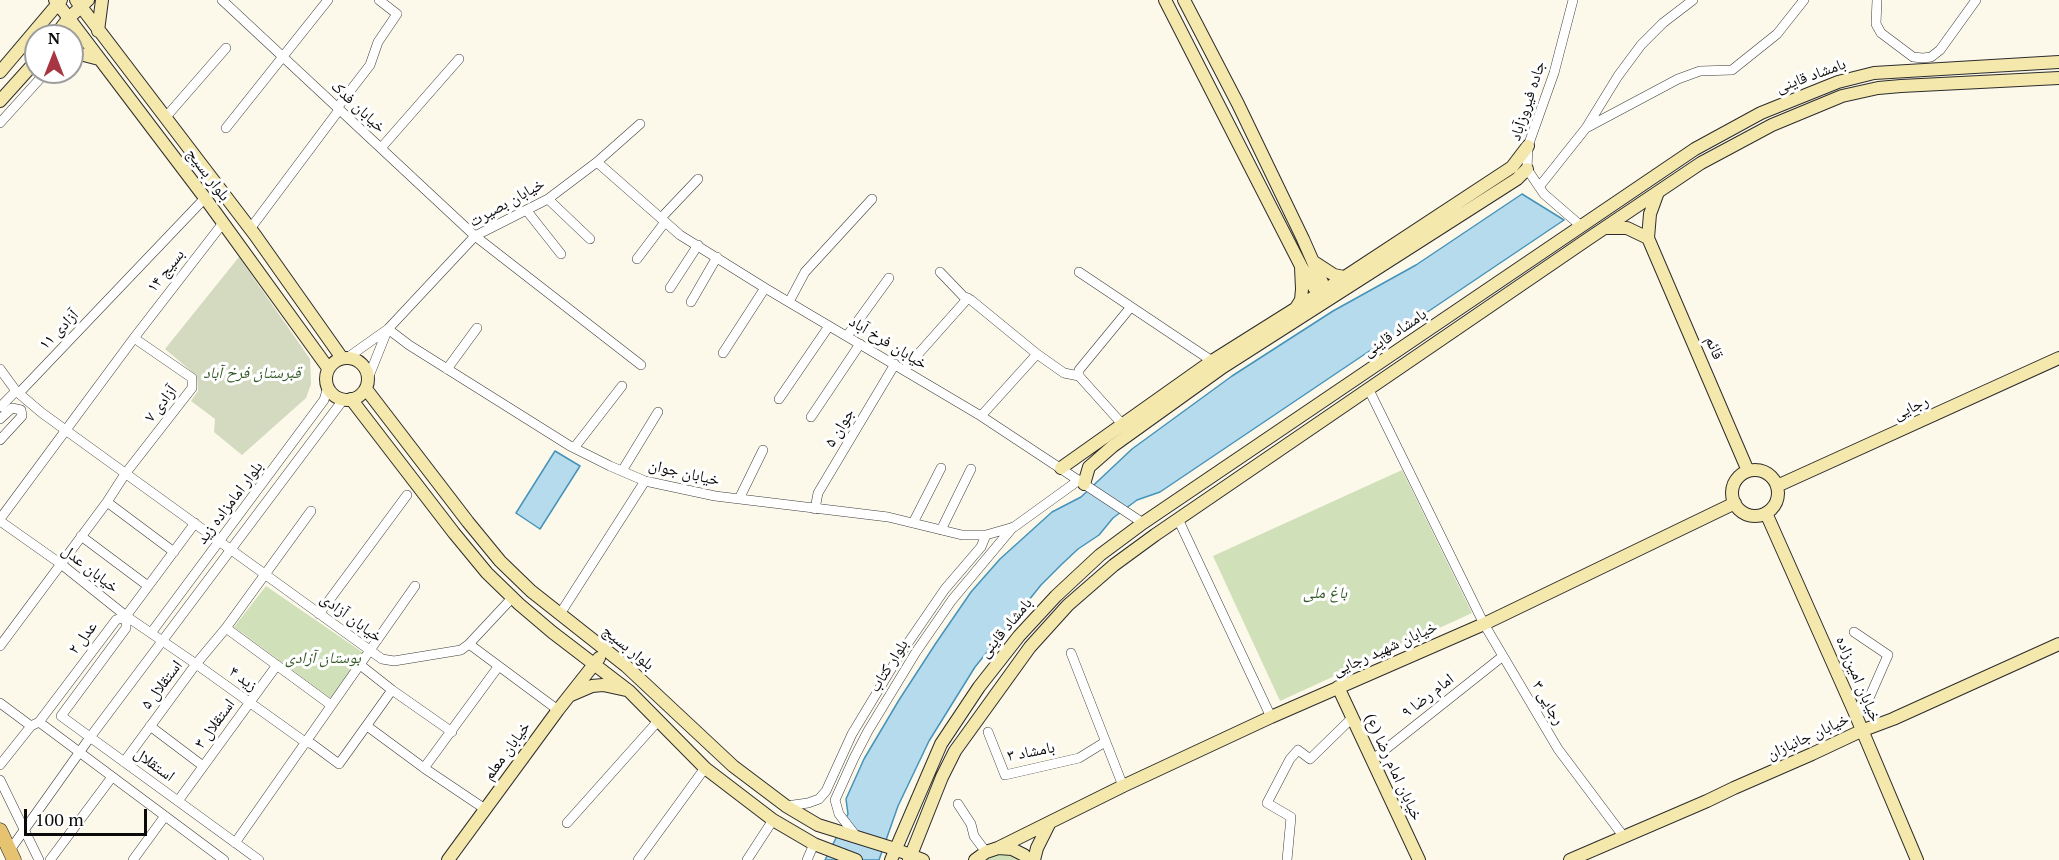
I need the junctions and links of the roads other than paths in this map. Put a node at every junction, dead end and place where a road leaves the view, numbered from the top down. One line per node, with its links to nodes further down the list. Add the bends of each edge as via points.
1 (102, 0): 16 (main road)
2 (222, 0): 21 (street, خیابان فدک)
3 (328, 0): 21 (street)
4 (379, 0): 30 (street, via 397,14 378,42 370,65)
5 (1165, 0): 60 (main road)
6 (1184, 0): 59 (main road)
7 (1573, 0): 36 (street, جاده فیروزآباد, via 1554,73)
8 (1693, 0): 35 (street, via 1641,45)
9 (1804, 0): 35 (street, via 1777,34 1732,70 1700,71 1678,79)
10 (1877, 0): 11 (street, via 1876,24 1881,33 1913,57 1923,58 1940,50)
11 (1976, 0)
12 (58, 1): 14 (main road, بلوار بسیج); 18 (main road)
13 (82, 2): 14 (main road); 16 (main road, بلوار بسیج)
14 (68, 19): 15 (main road); 22 (main road, بلوار بسیج)
15 (64, 24)
16 (98, 31): 31 (main road, بلوار بسیج)
17 (226, 48): 31 (street)
18 (17, 52): 20 (main road); 25 (main road)
19 (84, 55): 22 (main road)
20 (24, 56)
21 (282, 56): 30 (street, خیابان فدک); 34 (street)
22 (99, 59): 43 (main road, بلوار بسیج)
23 (459, 59): 37 (street)
24 (2059, 62): 49 (main road, بامشاد قاینی, via 1874,73 1838,82 1761,113 1695,148)
25 (0, 72)
26 (24, 75): 29 (main road)
27 (2059, 78): 42 (main road, بامشاد قاینی, via 1902,86 1842,96 1772,125 1701,163)
28 (35, 84): 32 (street)
29 (0, 101)
30 (338, 109): 37 (street, خیابان فدک); 51 (street)
31 (165, 118): 51 (main road, بلوار بسیج)
32 (0, 123)
33 (640, 124): 38 (street, خیابان بصیرت)
34 (226, 128)
35 (1586, 128): 41 (street)
36 (1528, 146): 39 (street, جاده فیروزآباد); 64 (main road, via 1512,167)
37 (381, 148): 52 (street, خیابان فدک)
38 (597, 162): 44 (street, خیابان بصیرت); 47 (street, خیابان فرخ آباد)
39 (1527, 169): 41 (street); 67 (main road, via 1507,186)
40 (698, 179): 47 (street)
41 (1539, 187): 49 (street)
42 (1658, 192): 50 (main road, بامشاد قاینی); 53 (main road, via 1650,214)
43 (205, 198): 48 (main road, بلوار بسیج); 98 (street, آزادی ۱۱)
44 (548, 199): 46 (street, خیابان بصیرت); 54 (street)
45 (872, 199): 70 (street, via 805,272)
46 (527, 211): 52 (street, خیابان بصیرت); 56 (street)
47 (663, 220): 55 (street, خیابان فرخ آباد); 58 (street)
48 (223, 223): 78 (street, بسیج ۱۴); 88 (main road, بلوار بسیج)
49 (1581, 226): 74 (main road, بامشاد قاینی)
50 (1605, 228): 53 (main road, via 1627,228); 79 (main road, بامشاد قاینی)
51 (250, 229): 83 (main road, بلوار بسیج)
52 (475, 236): 76 (street, خیابان بصیرت); 87 (street, خیابان فدک)
53 (1648, 238): 115 (main road, قائم)
54 (590, 239)
55 (698, 245): 57 (street, خیابان فرخ آباد); 65 (street)
56 (561, 254)
57 (717, 257): 66 (street, خیابان فرخ آباد); 69 (street)
58 (637, 260)
59 (1314, 262): 64 (main road); 67 (main road)
60 (1301, 266): 67 (main road); 72 (main road, via 1301,300)
61 (940, 272): 68 (street)
62 (1079, 272): 71 (street)
63 (889, 278): 77 (street)
64 (1344, 278): 67 (main road)
65 (670, 288)
66 (765, 288): 70 (street, خیابان فرخ آباد); 81 (street)
67 (1324, 297): 72 (main road); 118 (main road, via 1113,446 1089,467)
68 (968, 298): 82 (street); 91 (street)
69 (691, 302)
70 (789, 302): 73 (street, خیابان فرخ آباد)
71 (1130, 308): 85 (street); 93 (street, via 1079,370)
72 (1296, 308): 85 (main road)
73 (829, 326): 77 (street, خیابان فرخ آباد); 99 (street)
74 (1434, 326): 79 (main road); 131 (main road, بامشاد قاینی)
75 (477, 328): 90 (street)
76 (388, 329): 83 (street); 90 (street, خیابان جوان); 92 (street)
77 (847, 336): 80 (street, خیابان فرخ آباد)
78 (134, 338): 107 (street, بسیج ۱۴); 116 (street, آزادی ۷, via 192,378 192,388)
79 (1443, 339): 97 (main road, بامشاد قاینی)
80 (860, 344): 86 (street, خیابان فرخ آباد); 104 (street)
81 (723, 353)
82 (1037, 354): 93 (street, via 1064,373); 103 (street)
83 (345, 358): 88 (main road); 92 (main road, via 363,364)
84 (2059, 358): 119 (main road, رجایی)
85 (1212, 362): 106 (main road)
86 (895, 364): 91 (street, خیابان فرخ آباد); 124 (street, جوان ۵, via 818,493)
87 (641, 365)
88 (328, 368): 95 (main road)
89 (0, 369): 98 (street)
90 (447, 369): 109 (street, خیابان جوان)
91 (904, 370): 103 (street, خیابان فرخ آباد)
92 (369, 376): 96 (main road)
93 (1079, 376): 106 (street)
94 (622, 386): 109 (street)
95 (328, 387): 100 (main road, via 331,394); 136 (street, بلوار امامزاده زید, via 324,400)
96 (366, 389): 100 (main road, via 357,399); 145 (main road, بلوار بسیج, via 500,561)
97 (1369, 390): 127 (main road, بامشاد قاینی); 147 (street, رجایی ۳)
98 (18, 392): 101 (street, آزادی ۱۱); 107 (street)
99 (779, 399)
100 (347, 400): 137 (street, بلوار امامزاده زید); 143 (main road, بلوار بسیج, via 487,573)
101 (4, 408): 105 (street, آزادی ۱۱); 108 (street, via 18,408 22,416)
102 (658, 412): 114 (street)
103 (981, 416): 112 (street, خیابان فرخ آباد)
104 (810, 417)
105 (0, 419)
106 (1123, 425): 112 (main road)
107 (67, 430): 116 (street); 128 (street, بسیج ۱۴)
108 (0, 440)
109 (574, 448): 114 (street, خیابان جوان)
110 (763, 450): 121 (street)
111 (941, 468): 130 (street)
112 (1061, 468): 118 (street, خیابان فرخ آباد)
113 (971, 469): 133 (street)
114 (622, 471): 117 (street, خیابان جوان)
115 (1748, 471): 119 (main road, via 1766,473); 123 (main road, via 1734,484)
116 (125, 474): 122 (street); 129 (street)
117 (645, 481): 121 (street, خیابان جوان); 145 (street)
118 (1081, 482): 131 (street, خیابان فرخ آباد); 132 (street)
119 (1777, 486): 126 (main road, via 1775,504)
120 (407, 495): 144 (street)
121 (739, 500): 124 (street, خیابان جوان)
122 (107, 502): 135 (street); 138 (street)
123 (1735, 503): 126 (main road, via 1746,514); 147 (main road, خیابان شهید رجایی)
124 (815, 509): 130 (street, خیابان جوان)
125 (311, 512): 140 (street, استقلال ۵)
126 (1766, 513): 172 (main road, خیابان امین‌زاده)
127 (1178, 519): 174 (street); 195 (main road, بامشاد قاینی, via 1114,565 1037,638 955,751)
128 (0, 520): 139 (street, خیابان عدل)
129 (195, 523): 136 (street, خیابان آزادی); 138 (street)
130 (913, 523): 133 (street, خیابان جوان)
131 (1143, 523): 193 (main road, بامشاد قاینی, via 1100,555 1019,636 979,687 941,744)
132 (1014, 527): 134 (street, خیابان جوان); 199 (street, بلوار کتاب, via 952,600 916,652 868,731)
133 (941, 530): 134 (street, خیابان جوان)
134 (986, 535): 197 (street, بلوار کتاب, via 899,656 852,734)
135 (81, 536): 139 (street); 141 (street)
136 (220, 541): 137 (street, خیابان آزادی); 150 (street, بلوار امامزاده زید)
137 (231, 549): 140 (street, خیابان آزادی); 151 (street, بلوار امامزاده زید)
138 (174, 552): 141 (street)
139 (61, 564): 146 (street, خیابان عدل); 154 (street)
140 (266, 575): 144 (street, خیابان آزادی); 148 (street, استقلال ۵)
141 (148, 586): 146 (street)
142 (415, 586): 155 (street)
143 (512, 598): 152 (street, خیابان آزادی); 161 (main road, بلوار بسیج)
144 (319, 614): 155 (street, خیابان آزادی)
145 (560, 614): 156 (main road, بلوار بسیج)
146 (126, 616): 150 (street, خیابان عدل); 173 (street, عدل ۲, via 126,628); 177 (street, عدل ۲, via 116,620)
147 (1484, 624): 158 (street, رجایی ۳); 164 (main road, خیابان شهید رجایی)
148 (226, 628): 159 (street, استقلال ۵); 162 (street)
149 (1854, 632): 172 (street, via 1888,655 1870,696)
150 (151, 633): 151 (street, خیابان عدل)
151 (162, 641): 159 (street, زید ۴); 183 (street, بلوار امامزاده زید)
152 (469, 644): 155 (street, خیابان آزادی, via 461,650 394,661 382,659); 163 (street)
153 (2059, 644): 180 (main road, خیابان جانبازان)
154 (0, 646)
155 (369, 650): 160 (street)
156 (606, 650): 161 (main road, خیابان معلم); 202 (main road, بلوار بسیج, via 726,761)
157 (1071, 653): 185 (street)
158 (1503, 656): 187 (street, امام رضا ۹); 211 (street, رجایی ۳, via 1558,749)
159 (196, 664): 168 (street, زید ۴); 178 (street, استقلال ۵)
160 (359, 664): 165 (street); 170 (street)
161 (595, 664): 166 (main road, بلوار بسیج); 167 (main road, خیابان معلم)
162 (276, 665): 168 (street, استقلال ۳); 170 (street)
163 (498, 667): 171 (street); 181 (street)
164 (1338, 687): 174 (main road, خیابان شهید رجایی); 175 (main road, خیابان امام رضا (ع))
165 (392, 690): 179 (street); 181 (street)
166 (629, 691): 167 (main road, via 603,685); 176 (main road, بلوار بسیج)
167 (570, 695): 171 (main road, خیابان معلم)
168 (249, 702): 184 (street, زید ۴); 190 (street, استقلال ۳)
169 (0, 703): 177 (street, استقلال)
170 (332, 705): 184 (street)
171 (558, 710): 203 (main road, خیابان معلم)
172 (1854, 711): 180 (main road, خیابان امین‌زاده)
173 (61, 716): 183 (street, استقلال)
174 (1271, 717): 198 (main road, خیابان شهید رجایی)
175 (1352, 718): 187 (main road, خیابان امام رضا (ع)); 233 (street, via 1310,759 1298,750 1267,803 1291,818)
176 (657, 721): 192 (main road, بلوار بسیج); 206 (street)
177 (35, 724): 186 (street, استقلال); 189 (street, عدل ۲)
178 (150, 726): 188 (street, استقلال ۵); 190 (street)
179 (367, 726): 184 (street, زید ۴, via 339,764); 191 (street)
180 (1862, 731): 211 (main road, خیابان جانبازان); 236 (main road, خیابان امین‌زاده)
181 (452, 732): 191 (street)
182 (988, 732): 185 (street, بامشاد ۳, via 1005,775 1079,758)
183 (91, 736): 186 (street, بلوار امامزاده زید); 188 (street, استقلال)
184 (305, 742): 212 (street)
185 (1105, 742): 198 (street)
186 (80, 752): 194 (street, استقلال); 209 (street, بلوار امامزاده زید)
187 (1372, 760): 234 (main road, خیابان امام رضا (ع))
188 (124, 762): 200 (street, استقلال)
189 (0, 765)
190 (203, 766): 200 (street, استقلال ۳)
191 (424, 768): 203 (street)
192 (705, 768): 205 (main road, بلوار بسیج); 225 (street)
193 (929, 771): 195 (main road); 216 (main road, بامشاد قاینی)
194 (112, 777): 204 (street, استقلال); 221 (street)
195 (942, 777): 218 (main road, بامشاد قاینی)
196 (0, 780): 209 (street)
197 (829, 785): 199 (street, via 832,790); 202 (street, بلوار کتاب, via 819,799)
198 (1123, 786): 207 (main road, خیابان شهید رجایی)
199 (839, 790): 210 (street, بلوار کتاب, via 835,800 839,814)
200 (178, 801): 212 (street, استقلال)
201 (958, 804): 215 (street)
202 (786, 806): 210 (main road, بلوار بسیج, via 819,825)
203 (485, 809): 224 (main road, خیابان معلم)
204 (165, 816): 219 (street, استقلال); 222 (street)
205 (773, 819): 213 (main road, بلوار بسیج); 226 (street)
206 (567, 823)
207 (1049, 824): 214 (main road, خیابان شهید رجایی); 232 (main road)
208 (0, 830): 217 (main road)
209 (24, 830): 217 (street, بلوار امامزاده زید); 220 (street)
210 (856, 836): 216 (main road, بلوار بسیج)
211 (1624, 837): 235 (main road, خیابان جانبازان)
212 (235, 843): 223 (street, استقلال)
213 (814, 844): 227 (street); 228 (main road, بلوار بسیج)
214 (999, 848): 215 (main road, خیابان شهید رجایی); 231 (main road, via 1012,849)
215 (986, 852): 230 (main road, خیابان شهید رجایی)
216 (893, 854): 218 (main road, بلوار بسیج)
217 (12, 855)
218 (910, 857): 229 (main road, بلوار بسیج)
219 (221, 859)
220 (39, 860)
221 (50, 860)
222 (133, 860)
223 (258, 860)
224 (448, 860)
225 (638, 860)
226 (747, 860)
227 (807, 860)
228 (856, 860)
229 (923, 860)
230 (975, 860)
231 (1029, 860)
232 (1034, 860)
233 (1287, 860)
234 (1419, 860)
235 (1570, 860)
236 (1917, 860)

